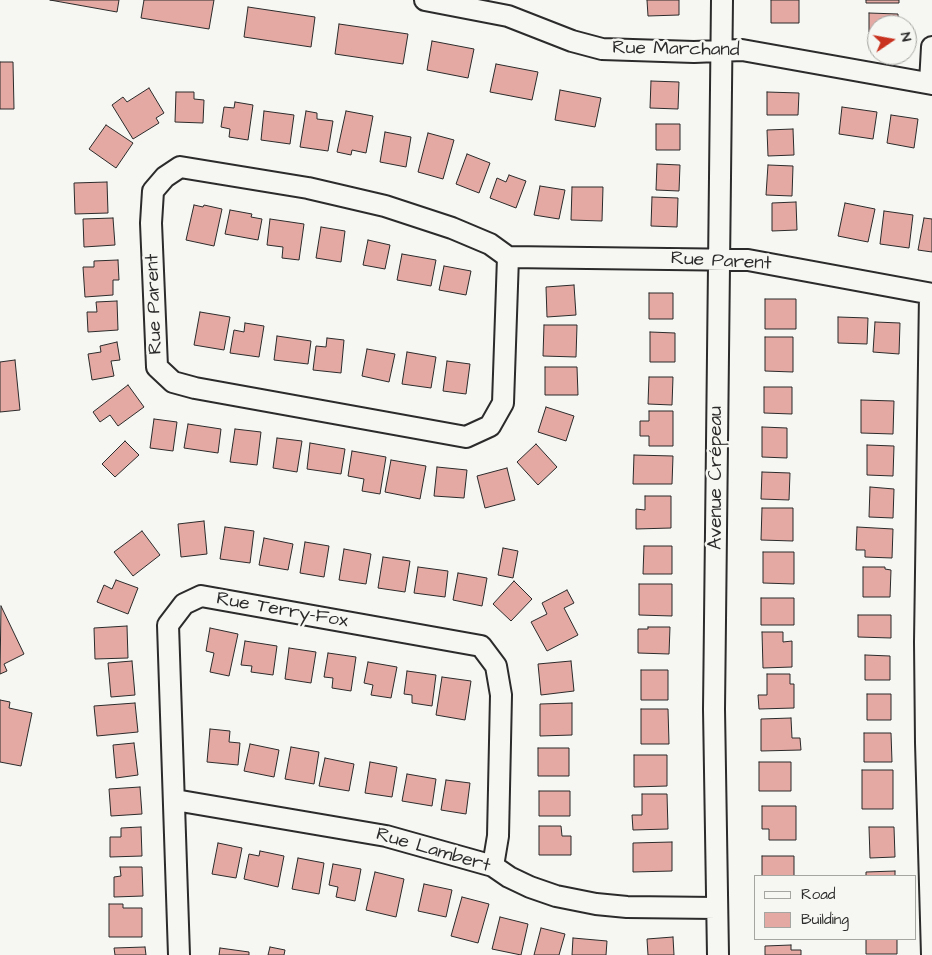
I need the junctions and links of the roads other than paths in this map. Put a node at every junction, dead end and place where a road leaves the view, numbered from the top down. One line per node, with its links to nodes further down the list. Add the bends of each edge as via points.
1 (425, 0): 3 (street, Rue Marchand)
2 (722, 0): 5 (street, Avenue Crépeau)
3 (508, 8): 5 (street, Rue Marchand, via 572,41 602,48)
4 (932, 47): 6 (street)
5 (720, 51): 6 (street, Rue Marchand, via 750,51); 8 (street, Avenue Crépeau)
6 (931, 83)
7 (508, 257): 7 (street, Rue Parent, via 490,244 452,228 385,206 308,188 180,167 153,191 151,223 157,367 173,382 195,388 466,437 490,426 503,403); 8 (street, Rue Parent)
8 (719, 260): 9 (street, Rue Parent, via 748,260); 12 (street, Avenue Crépeau, via 714,709)
9 (931, 294): 15 (street, via 925,651)
10 (174, 800): 11 (street, Rue Lambert, via 386,836); 11 (street, Rue Terry-Fox, via 168,624 184,604 201,596 481,646 496,666 501,695 498,836); 13 (street, Rue Terry-Fox)
11 (493, 866): 12 (street, Rue Lambert, via 530,888 596,904)
12 (716, 908): 14 (street, Avenue Crépeau)
13 (179, 955)
14 (718, 955)
15 (932, 955)

